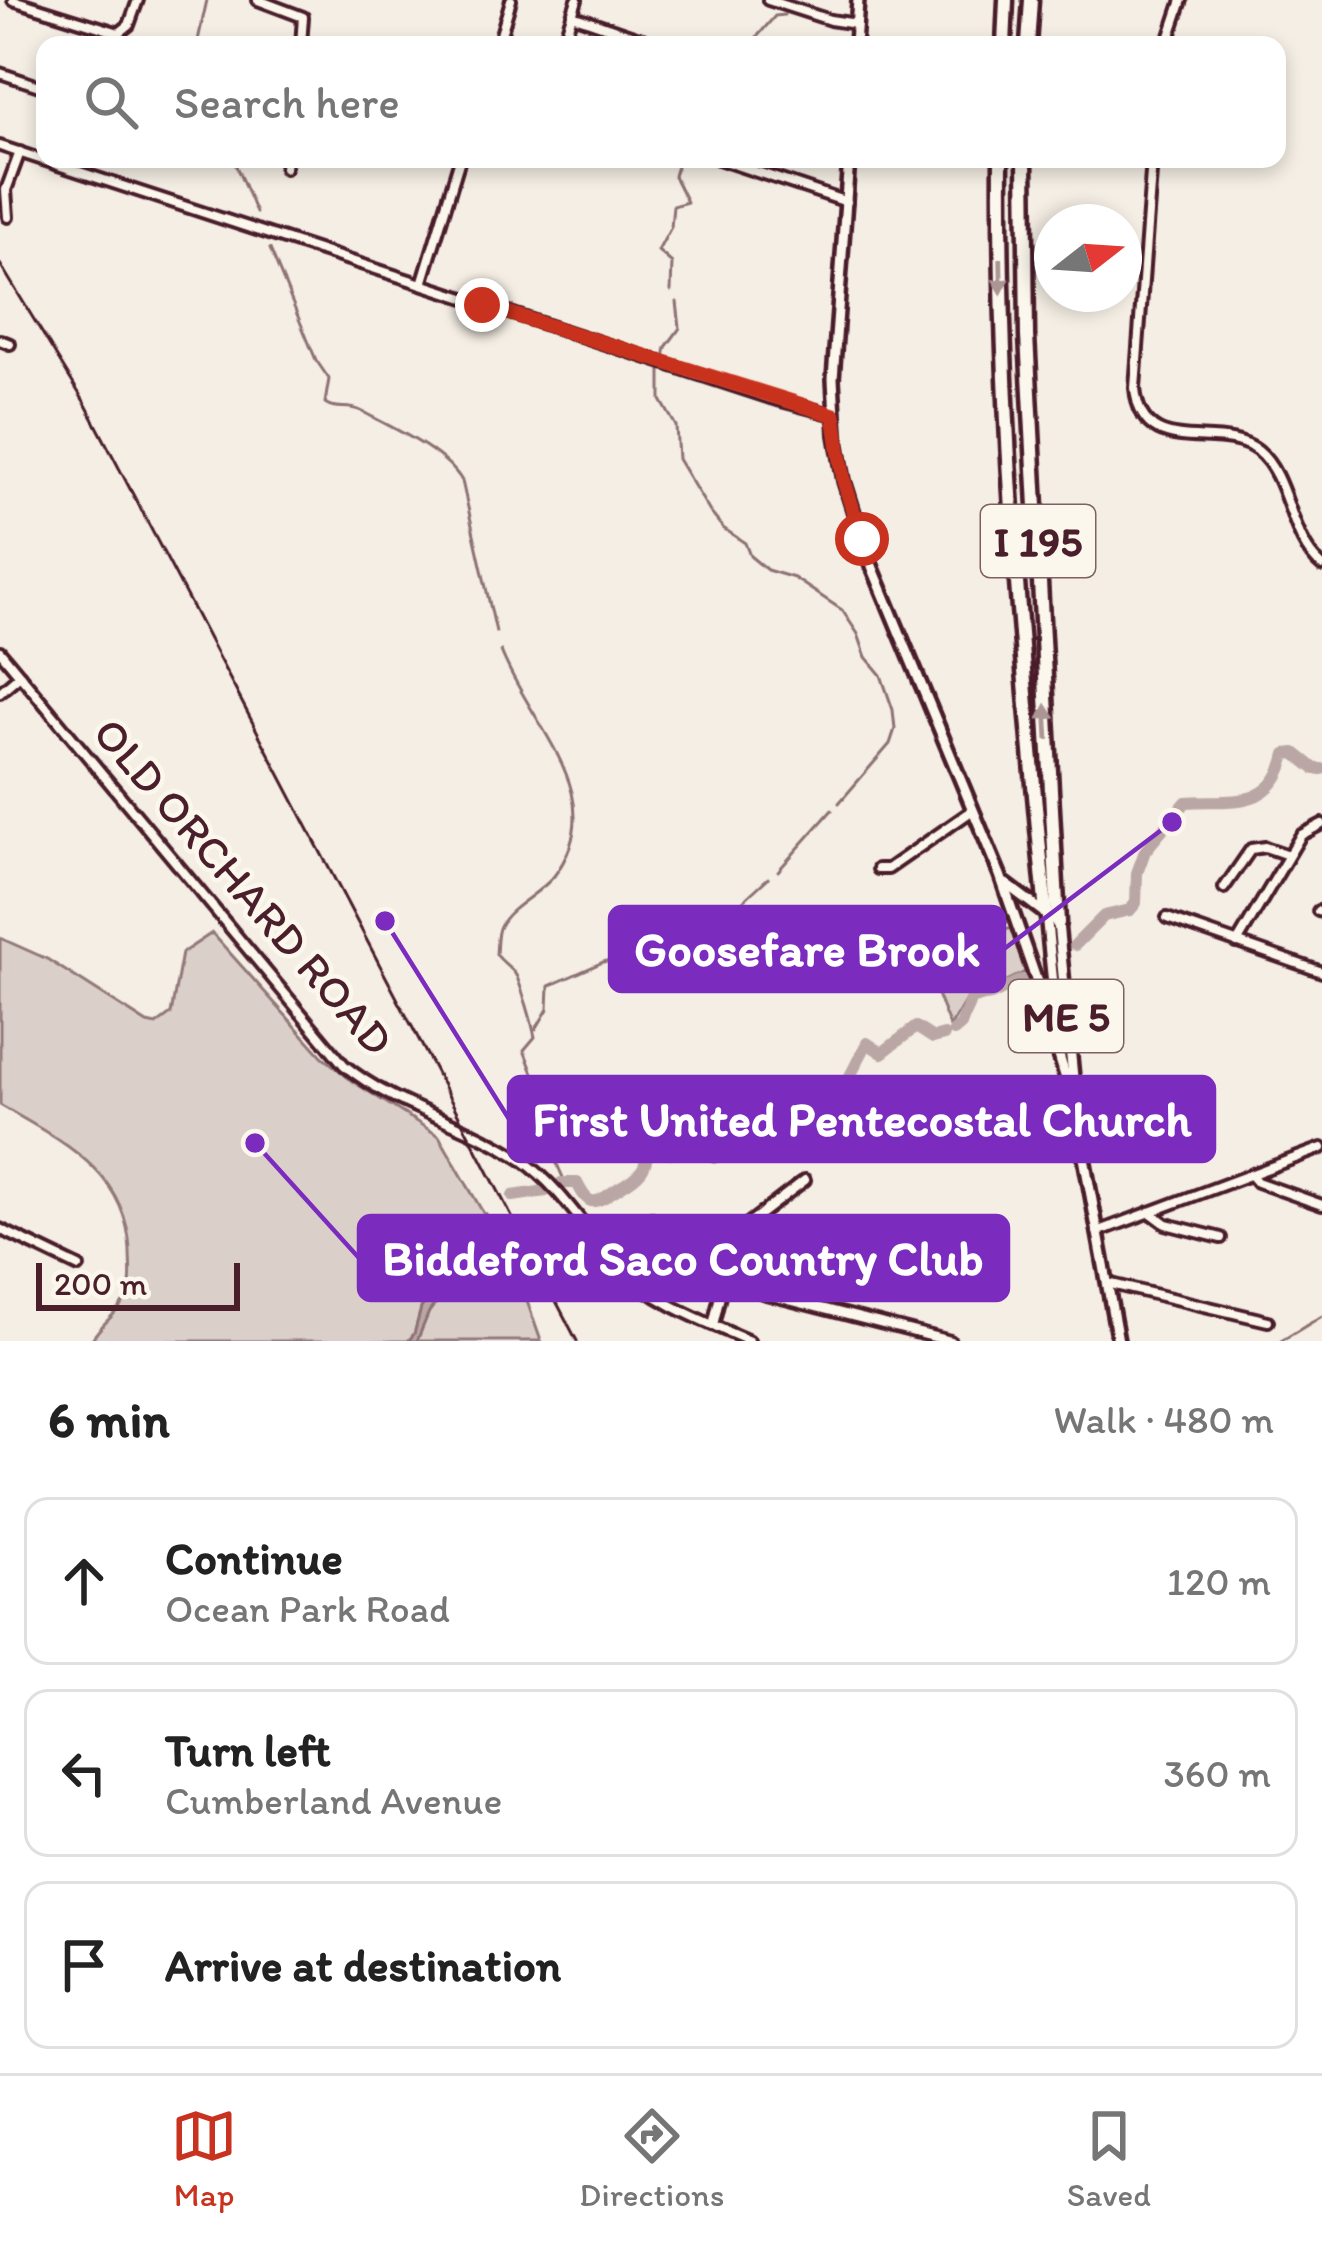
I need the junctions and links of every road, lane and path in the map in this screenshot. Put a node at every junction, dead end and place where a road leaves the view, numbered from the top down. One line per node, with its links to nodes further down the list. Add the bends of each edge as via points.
1 (13, 0): 2 (street, via 106,31 124,31)
2 (138, 0)
3 (258, 0): 13 (street, via 303,17)
4 (511, 0): 14 (street)
5 (577, 0): 11 (street)
6 (768, 0): 12 (street)
7 (858, 0): 12 (main road)
8 (1006, 0): 18 (highway)
9 (1030, 0): 19 (highway)
10 (1182, 0): 20 (street)
11 (572, 14): 15 (street); 16 (street)
12 (856, 24): 17 (main road)
13 (302, 36)
14 (501, 36)
15 (565, 36)
16 (634, 36)
17 (855, 36)
18 (1004, 36)
19 (1028, 36)
20 (1170, 36)
21 (0, 74): 22 (street)
22 (36, 85)
23 (0, 146): 24 (street)
24 (20, 152): 25 (street); 34 (street, via 6,190)
25 (36, 157)
26 (69, 168): 35 (street)
27 (457, 168): 35 (street)
28 (745, 168): 33 (street)
29 (848, 168): 33 (main road, ME 5)
30 (1001, 168): 48 (highway, I 195, one-way to 48, via 1007,433)
31 (1024, 168): 51 (highway, I 195, one-way to 31)
32 (1151, 168): 37 (street, via 1138,405 1162,431 1260,452)
33 (847, 202): 36 (main road, ME 5)
34 (8, 217)
35 (422, 284): 36 (street)
36 (834, 415): 41 (main road, ME 5, via 855,520)
37 (1322, 566)
38 (0, 651): 39 (street, OLD ORCHARD ROAD)
39 (20, 675): 40 (street); 68 (street, OLD ORCHARD ROAD, via 344,1065 527,1163)
40 (0, 692)
41 (974, 810): 44 (street); 45 (main road, ME 5)
42 (1322, 824): 43 (street, via 1306,830)
43 (1288, 855): 46 (street, via 1251,849); 52 (street)
44 (878, 869)
45 (1000, 875): 47 (main road, ME 5); 49 (main road, ME 5)
46 (1224, 888)
47 (1029, 903): 48 (main road, ME 5); 49 (main road)
48 (1046, 913): 51 (main road, ME 5); 54 (main road)
49 (1015, 916): 54 (main road, ME 5)
50 (1167, 918): 52 (street)
51 (1058, 923): 55 (main road, ME 5)
52 (1237, 943): 53 (street)
53 (1322, 972)
54 (1065, 1076): 55 (main road, ME 5)
55 (1075, 1109): 58 (main road, ME 5)
56 (1156, 1125): 58 (street)
57 (1322, 1148): 59 (street)
58 (1082, 1151): 65 (main road, ME 5)
59 (1251, 1175): 61 (street); 62 (street)
60 (805, 1180): 70 (street)
61 (1322, 1205)
62 (1150, 1213): 65 (street); 66 (street)
63 (652, 1218): 68 (street, via 625,1235)
64 (0, 1229): 69 (street)
65 (1097, 1232): 71 (main road, ME 5)
66 (1221, 1238)
67 (648, 1247): 70 (street)
68 (611, 1257): 74 (street, OLD ORCHARD ROAD, via 650,1293)
69 (79, 1267)
70 (688, 1269): 74 (street, via 719,1288)
71 (1107, 1283): 73 (street); 77 (main road, ME 5)
72 (762, 1293): 76 (street)
73 (1268, 1322)
74 (713, 1325): 75 (street, OLD ORCHARD ROAD)
75 (749, 1341)
76 (950, 1341)
77 (1118, 1341)

